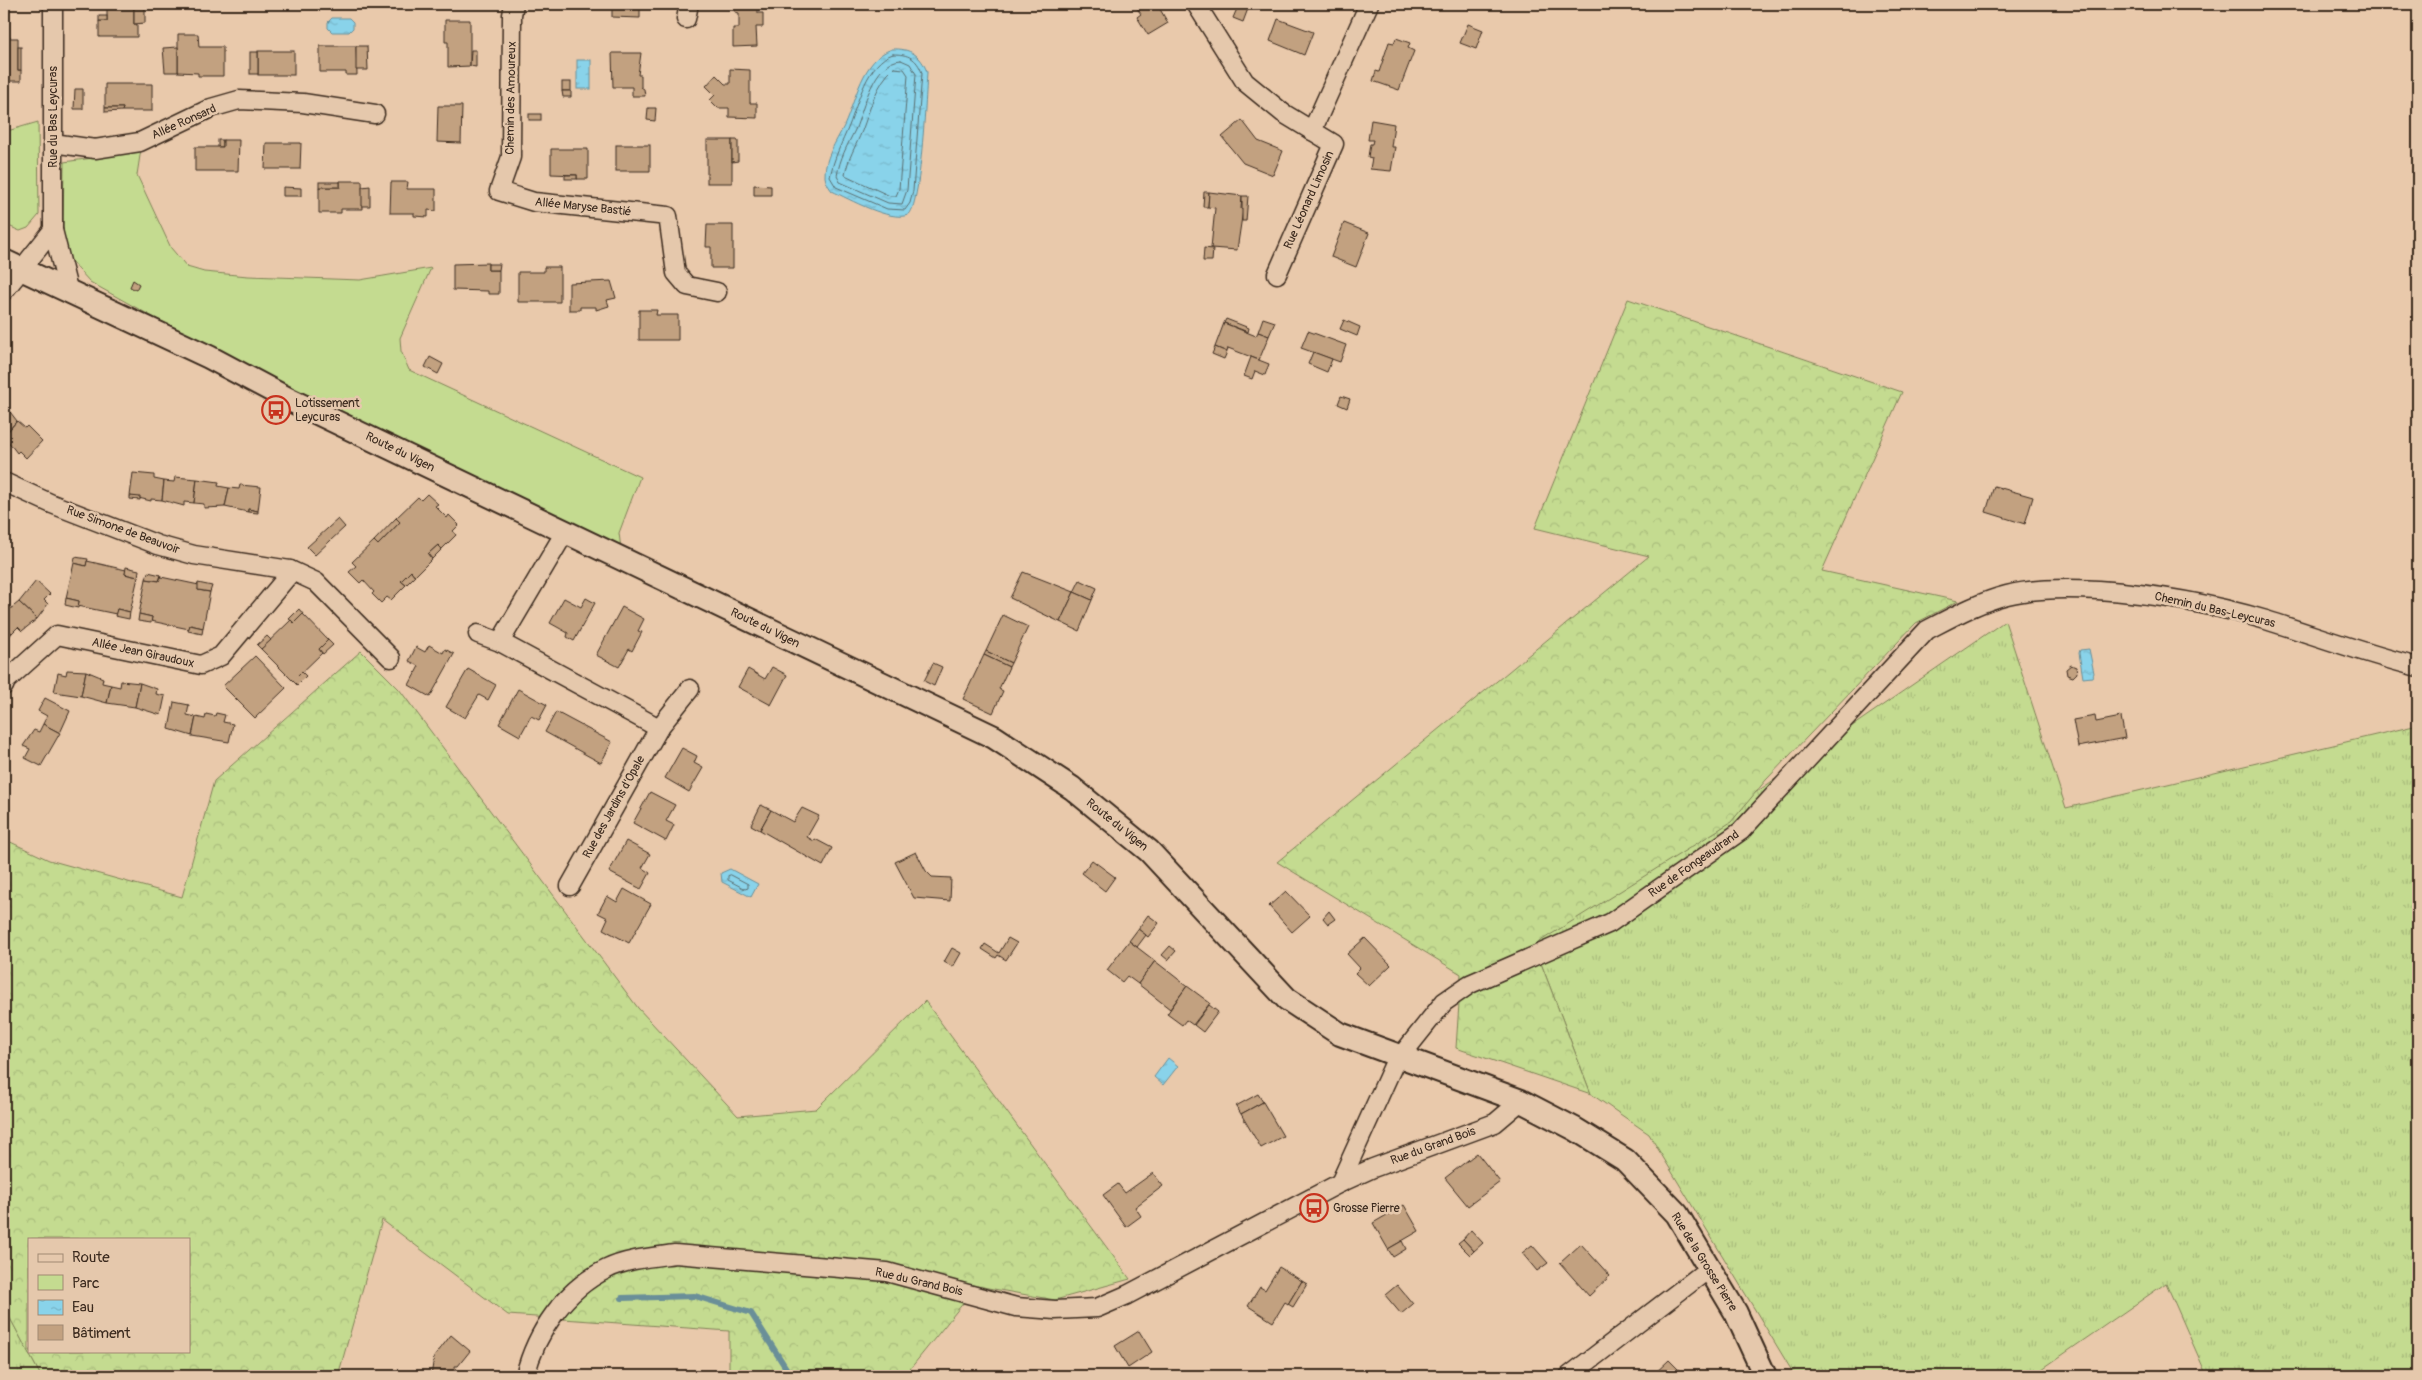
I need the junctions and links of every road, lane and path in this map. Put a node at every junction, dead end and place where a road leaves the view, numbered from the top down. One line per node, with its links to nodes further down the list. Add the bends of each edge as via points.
1 (53, 4): 7 (street, Rue du Bas Leycuras)
2 (514, 4): 8 (street, Chemin des Amoureux, via 511,157)
3 (1196, 4): 6 (street, Rue Léonard Limosin, via 1245,82 1283,113)
4 (1369, 4): 6 (street)
5 (375, 114): 7 (street, Allée Ronsard, via 302,103 238,100 210,108 140,142 94,150)
6 (1312, 131): 11 (street, Rue Léonard Limosin, via 1334,144)
7 (53, 142): 9 (street, Rue du Bas Leycuras)
8 (499, 192): 13 (street, Allée Maryse Bastié, via 534,202 668,216 676,273 687,286)
9 (53, 230): 10 (street); 14 (street, Rue du Bas Leycuras)
10 (12, 265): 12 (street); 14 (street, Route du Vigen)
11 (1277, 274)
12 (4, 291)
13 (717, 292)
14 (69, 293): 16 (street, Route du Vigen, via 209,357 288,399)
15 (4, 482): 17 (street, Rue Simone de Beauvoir, via 158,545 194,555)
16 (565, 532): 20 (street); 27 (street, Route du Vigen, via 994,737 1025,756 1072,788 1150,851 1287,999 1340,1034)
17 (290, 570): 21 (street, Rue Simone de Beauvoir, via 316,582); 23 (street, Allée Jean Giraudoux, via 220,656 201,665 57,635)
18 (2007, 595): 22 (street, Chemin du Bas-Leycuras, via 2051,589 2135,592 2264,620 2376,657); 27 (street, Rue de Fongeaudrand, via 1965,610 1927,630 1741,831 1610,923 1470,984 1444,1002)
19 (478, 634): 20 (street)
20 (500, 642): 25 (street)
21 (390, 658)
22 (2418, 667)
23 (4, 686)
24 (690, 688): 25 (street, Rue des Jardins d'Opale)
25 (659, 728): 26 (street, Rue des Jardins d'Opale)
26 (570, 886)
27 (1398, 1058): 28 (street, Route du Vigen); 30 (street)
28 (1464, 1080): 29 (street, Rue de la Grosse Pierre)
29 (1521, 1101): 30 (street, Rue du Grand Bois, via 1494,1123); 31 (street, Rue de la Grosse Pierre, via 1625,1160 1677,1214)
30 (1340, 1183): 32 (street, Rue du Grand Bois, via 1127,1296 1097,1308 1055,1310 1016,1307 887,1272 675,1254 642,1259 608,1268 580,1287 549,1321 537,1341)
31 (1711, 1267): 33 (street); 34 (street, Rue de la Grosse Pierre)
32 (525, 1376)
33 (1569, 1376)
34 (1765, 1376)

